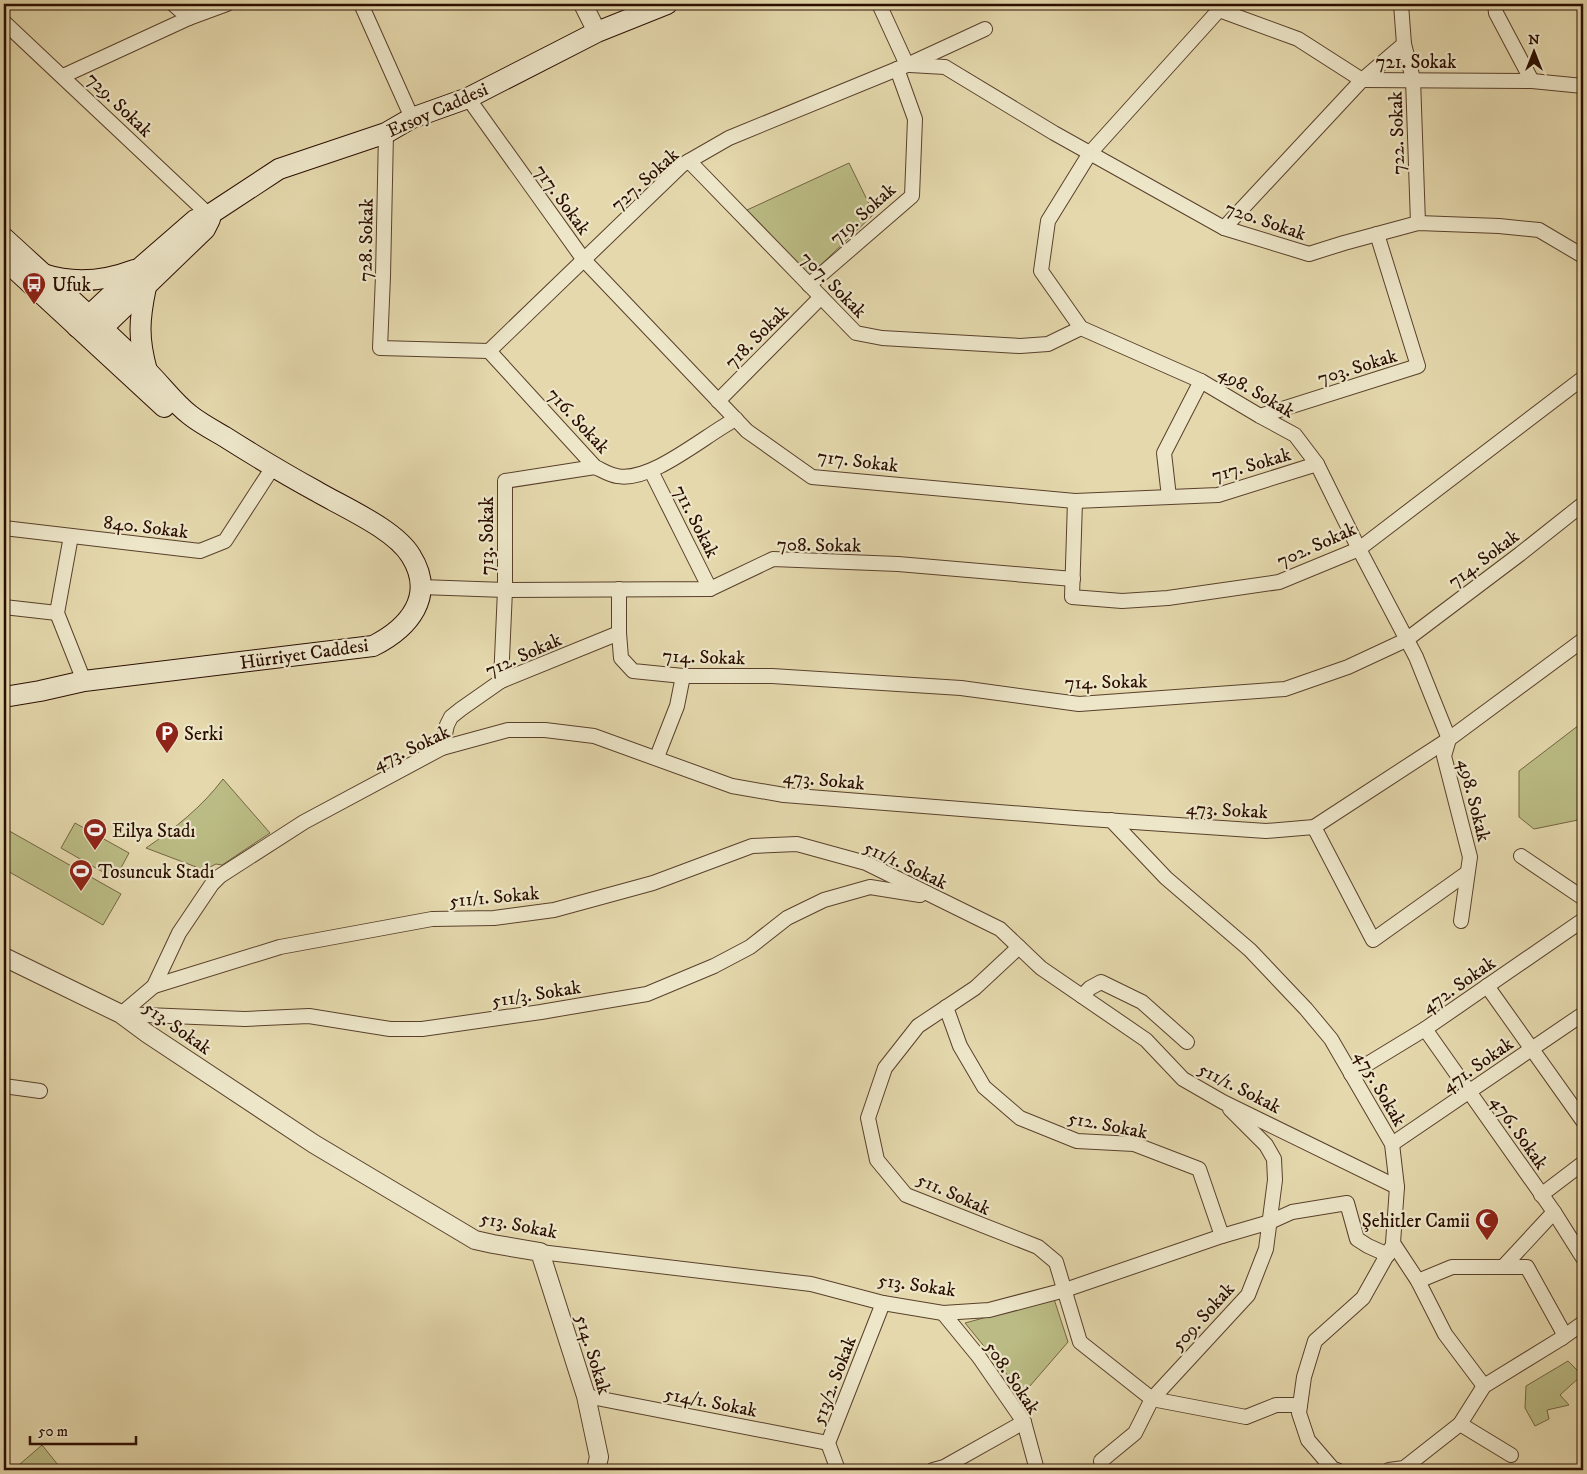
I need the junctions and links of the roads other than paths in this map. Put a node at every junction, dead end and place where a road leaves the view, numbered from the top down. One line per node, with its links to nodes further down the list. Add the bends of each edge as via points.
1 (173, 4): 10 (street)
2 (227, 4): 10 (street)
3 (361, 4): 22 (street)
4 (583, 4): 13 (street)
5 (668, 4): 13 (main road, Ersoy Caddesi)
6 (879, 4): 15 (street, 719. Sokak)
7 (1401, 4): 14 (street, 722. Sokak)
8 (1495, 4): 19 (street, via 1496,13)
9 (1220, 7): 18 (street, via 1298,40); 24 (street)
10 (189, 18): 16 (street)
11 (4, 22): 16 (street, 729. Sokak)
12 (985, 29): 15 (street, 727. Sokak)
13 (597, 32): 21 (main road, Ersoy Caddesi)
14 (1404, 44): 17 (street, 722. Sokak); 18 (street, 722. Sokak)
15 (902, 67): 24 (street, 720. Sokak, via 945,67); 25 (street, 727. Sokak, via 729,138); 36 (street, 719. Sokak, via 915,119 912,196)
16 (63, 76): 26 (street, 729. Sokak)
17 (1414, 79): 18 (street, 721. Sokak); 19 (street, 721. Sokak); 27 (street, 722. Sokak)
18 (1362, 80): 28 (street, 721. Sokak)
19 (1532, 81): 20 (street, 721. Sokak)
20 (1583, 86)
21 (468, 98): 22 (main road, Ersoy Caddesi); 33 (street, 717. Sokak)
22 (412, 118): 23 (main road, Ersoy Caddesi)
23 (386, 133): 26 (main road, Ersoy Caddesi, via 279,168); 41 (street, 728. Sokak, via 380,348)
24 (1090, 153): 28 (street, 720. Sokak); 40 (street, via 1048,220 1041,271)
25 (689, 161): 33 (street, 727. Sokak); 36 (street, 707. Sokak)
26 (209, 215): 34 (main road, Ersoy Caddesi, via 194,220); 37 (main road, Ersoy Caddesi, via 205,228)
27 (1418, 223): 29 (street, 720. Sokak); 31 (street, 720. Sokak, via 1539,230)
28 (1224, 228): 29 (street, 720. Sokak, via 1309,254)
29 (1377, 234): 47 (street, 703. Sokak, via 1418,366)
30 (4, 238): 35 (main road)
31 (1583, 256)
32 (4, 259): 39 (main road)
33 (584, 260): 41 (street, 727. Sokak); 45 (street, 717. Sokak)
34 (141, 267): 35 (main road, Ersoy Caddesi, via 98,279 68,280); 39 (main road, Ersoy Caddesi)
35 (43, 274): 39 (main road)
36 (809, 285): 38 (street, 707. Sokak)
37 (146, 287): 39 (main road, Ersoy Caddesi); 42 (main road, via 140,320)
38 (820, 297): 40 (street, 707. Sokak, via 856,333 882,338 1020,346 1048,344); 45 (street, 718. Sokak)
39 (90, 328): 42 (main road); 46 (main road, via 165,408)
40 (1081, 328): 44 (street, 498. Sokak)
41 (489, 351): 51 (street, 716. Sokak)
42 (147, 371): 46 (main road)
43 (1583, 378): 58 (street, 702. Sokak)
44 (1201, 381): 47 (street, 498. Sokak); 53 (street, via 1164,453)
45 (718, 401): 48 (street, 717. Sokak)
46 (190, 415): 50 (main road)
47 (1260, 416): 49 (street, 498. Sokak, via 1295,434)
48 (736, 420): 52 (street, 716. Sokak); 54 (street, 717. Sokak, via 747,432 812,477)
49 (1317, 464): 53 (street, 717. Sokak, via 1218,495); 58 (street, 498. Sokak)
50 (273, 467): 57 (street, 840. Sokak, via 225,541 200,551); 60 (main road, via 387,531 404,545 412,557)
51 (595, 468): 52 (street, 716. Sokak, via 617,476 643,474); 63 (street, 713. Sokak, via 505,481)
52 (651, 470): 62 (street, 711. Sokak)
53 (1169, 497): 54 (street, 717. Sokak)
54 (1075, 501): 59 (street)
55 (1583, 504): 67 (street, 714. Sokak)
56 (4, 528): 57 (street, 840. Sokak)
57 (71, 536): 65 (street)
58 (1358, 549): 59 (street, 702. Sokak, via 1279,582 1168,598 1122,601 1072,597); 67 (street, 498. Sokak)
59 (1073, 579): 62 (street, 708. Sokak, via 898,564 773,559)
60 (421, 587): 63 (street, 708. Sokak); 70 (main road, Hürriyet Caddesi, via 412,616 400,629 373,646)
61 (619, 589): 62 (street, 708. Sokak); 63 (street, 708. Sokak); 66 (street, 714. Sokak)
62 (710, 589)
63 (505, 590): 71 (street, 713. Sokak)
64 (4, 607): 65 (street)
65 (57, 613): 70 (street)
66 (619, 634): 69 (street, 714. Sokak, via 621,658 634,671); 71 (street, 712. Sokak)
67 (1406, 640): 69 (street, 714. Sokak, via 1348,667 1285,689 1079,704 952,687 772,676); 75 (street, 498. Sokak)
68 (1583, 640): 75 (street, 473. Sokak)
69 (683, 676): 77 (street, via 676,706)
70 (84, 681): 72 (main road, Hürriyet Caddesi)
71 (501, 682): 76 (street, 712. Sokak, via 451,718)
72 (40, 691): 73 (main road); 74 (main road)
73 (4, 696)
74 (4, 708)
75 (1449, 739): 79 (street, 473. Sokak); 81 (street, 498. Sokak, via 1444,756 1470,857)
76 (442, 748): 77 (street, 473. Sokak, via 508,730 545,730 594,736); 88 (street, 473. Sokak, via 304,822 220,876 179,933)
77 (657, 757): 78 (street, 473. Sokak, via 732,786 784,795)
78 (1111, 820): 79 (street, 473. Sokak, via 1266,831); 97 (street, 475. Sokak, via 1166,878 1250,950 1306,1009 1331,1039)
79 (1314, 827): 81 (street, via 1373,940)
80 (1521, 856): 83 (street)
81 (1467, 873): 85 (street, 498. Sokak)
82 (930, 896): 86 (street, 511/1. Sokak, via 1000,929); 88 (street, 511/1. Sokak, via 866,863 797,844 752,846 653,882 554,910 494,918 432,920 280,948); 92 (street, 511/3. Sokak, via 870,888 824,900 787,918 750,947 647,994 541,1012 422,1029 390,1029 309,1016 245,1019)
83 (1583, 898)
84 (1583, 920): 89 (street, 472. Sokak)
85 (1461, 921)
86 (1019, 947): 90 (street, 511/1. Sokak); 91 (street, via 976,988)
87 (4, 957): 92 (street, 513. Sokak)
88 (154, 986): 92 (street, 473. Sokak)
89 (1487, 986): 94 (street, 472. Sokak); 96 (street)
90 (1082, 996): 95 (street, via 1101,982 1142,1002); 101 (street, 511/1. Sokak, via 1146,1040 1183,1079)
91 (946, 1007): 109 (street, 512. Sokak, via 960,1046 984,1087 1020,1118 1077,1141 1134,1144 1199,1170); 115 (street, 511. Sokak, via 918,1026 884,1068 868,1118 877,1160 906,1195 1038,1247 1056,1262)
92 (121, 1014): 111 (street, 513. Sokak, via 314,1144 475,1240)
93 (1583, 1014): 96 (street, 471. Sokak)
94 (1425, 1029): 97 (street, 472. Sokak); 100 (street, 476. Sokak)
95 (1187, 1042)
96 (1533, 1049): 100 (street, 471. Sokak); 102 (street)
97 (1351, 1074): 103 (street, 475. Sokak)
98 (4, 1086): 99 (street)
99 (40, 1091)
100 (1469, 1093): 103 (street, 471. Sokak); 106 (street, 476. Sokak)
101 (1223, 1102): 105 (street, 511/1. Sokak); 108 (street, 509. Sokak, via 1266,1146 1274,1159)
102 (1583, 1121)
103 (1392, 1144): 105 (street, 475. Sokak)
104 (1583, 1163): 106 (street)
105 (1397, 1187): 110 (street, 475. Sokak)
106 (1541, 1195): 107 (street, 476. Sokak)
107 (1554, 1212): 112 (street, 476. Sokak); 113 (street)
108 (1270, 1222): 109 (street); 110 (street, via 1292,1212 1347,1203 1357,1239 1368,1246); 122 (street, 509. Sokak, via 1266,1249 1248,1295)
109 (1222, 1236): 115 (street)
110 (1390, 1249): 114 (street); 123 (street, via 1363,1298 1315,1341)
111 (540, 1252): 116 (street, 513. Sokak, via 811,1284); 121 (street, 514. Sokak)
112 (1583, 1258)
113 (1503, 1267): 114 (street, via 1452,1267); 119 (street, via 1527,1267 1563,1332)
114 (1418, 1281): 120 (street, via 1445,1334)
115 (1065, 1290): 117 (street, 513. Sokak, via 989,1310); 122 (street, 511. Sokak, via 1080,1342)
116 (883, 1303): 117 (street, 513. Sokak); 126 (street, 513/2. Sokak)
117 (943, 1313): 124 (street, 508. Sokak, via 979,1357)
118 (1583, 1323): 119 (street)
119 (1562, 1338): 120 (street)
120 (1484, 1386): 125 (street)
121 (586, 1396): 126 (street, 514/1. Sokak); 128 (street, 514. Sokak)
122 (1152, 1399): 123 (street, via 1246,1417 1276,1405); 133 (street, 509. Sokak, via 1135,1433 1101,1461)
123 (1300, 1405): 134 (street, via 1299,1413 1308,1440)
124 (1024, 1422): 131 (street); 132 (street, 508. Sokak)
125 (1460, 1424): 127 (street); 129 (street)
126 (828, 1443): 130 (street, 513/2. Sokak)
127 (1511, 1455)
128 (601, 1466)
129 (1405, 1469): 135 (street)
130 (838, 1470)
131 (933, 1470)
132 (1037, 1470)
133 (1103, 1470)
134 (1336, 1470)
135 (1389, 1470)

